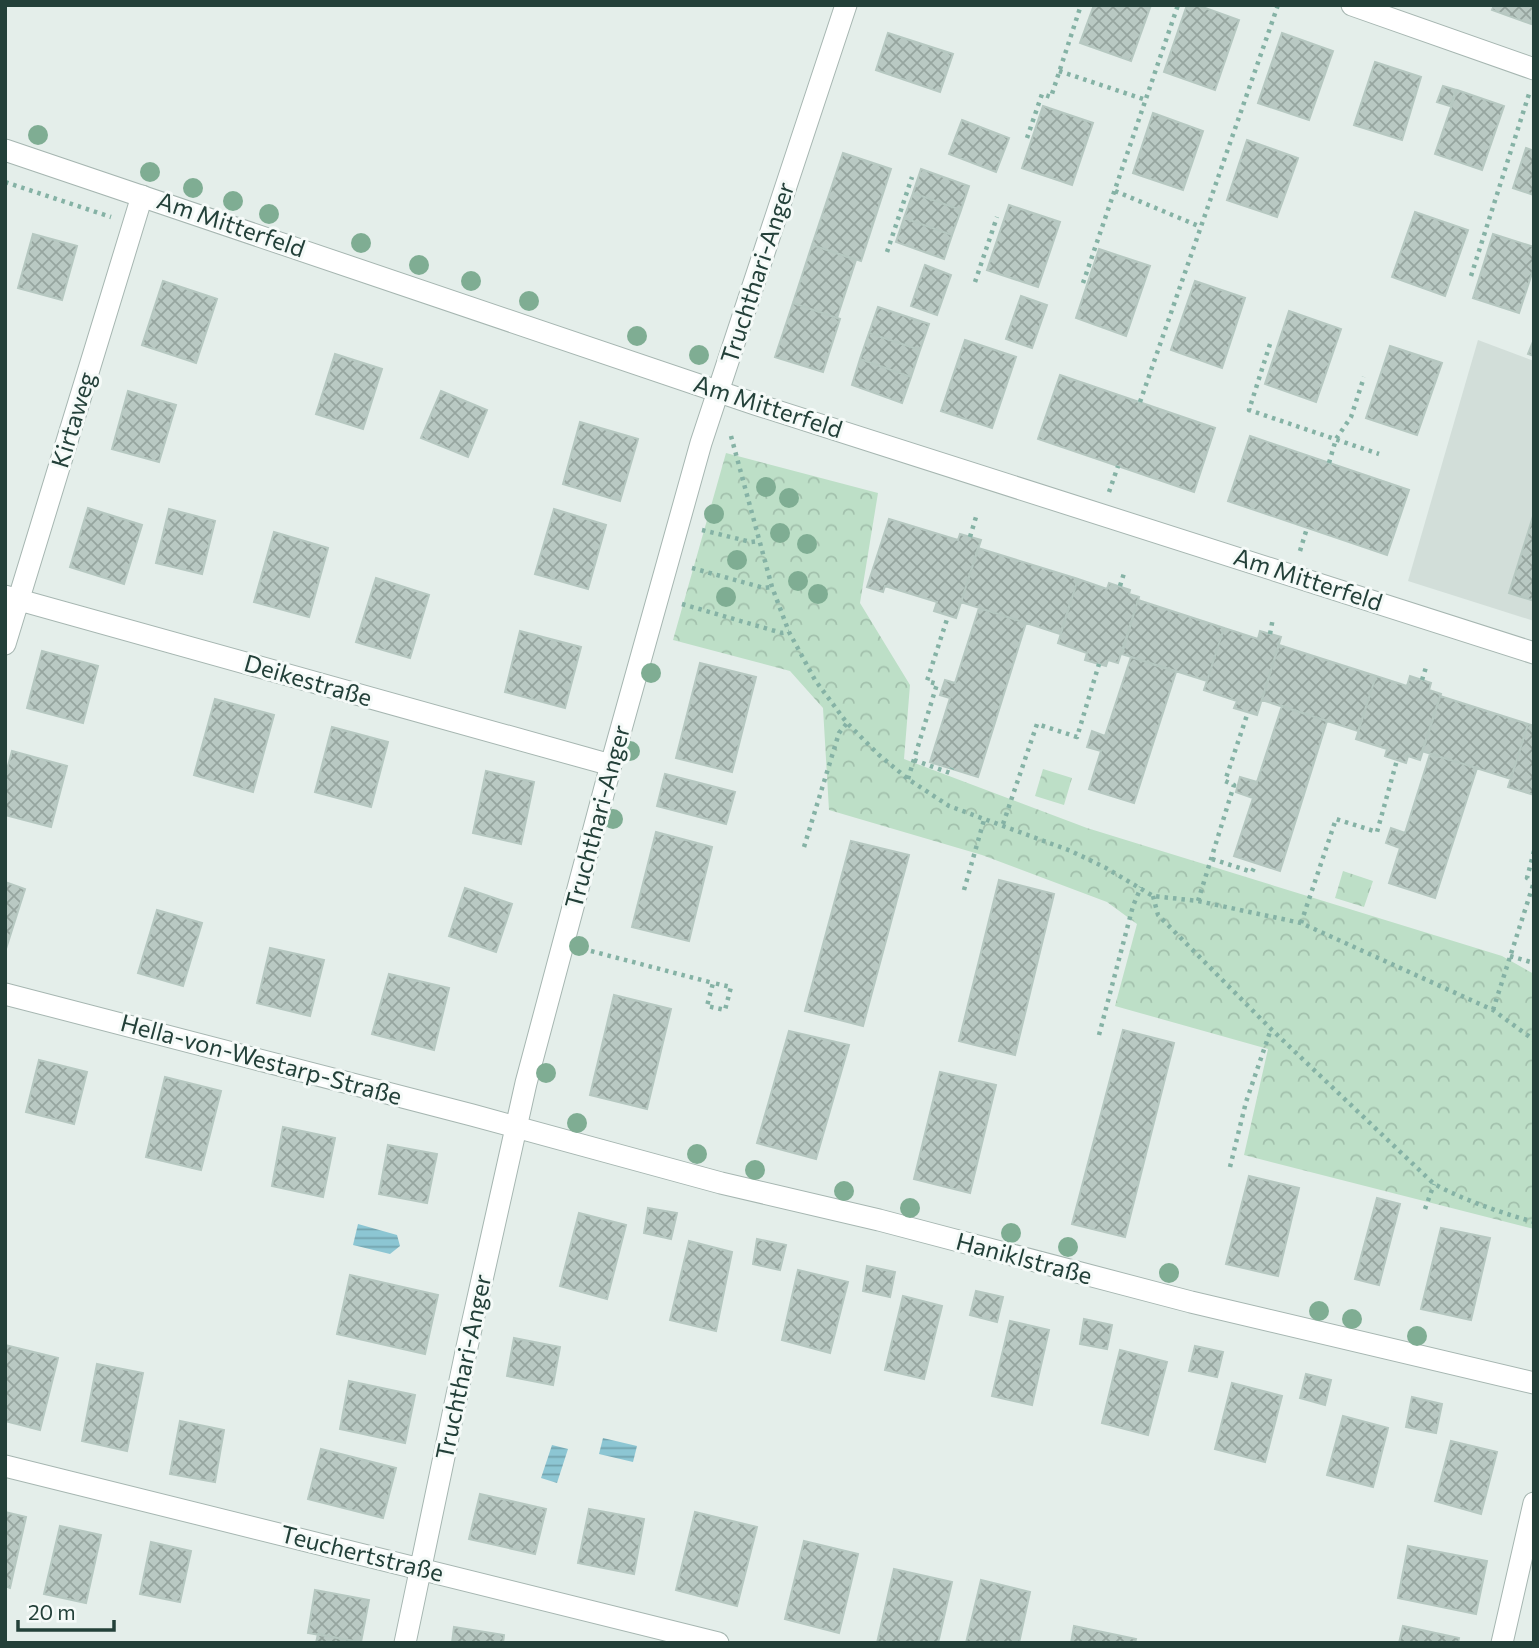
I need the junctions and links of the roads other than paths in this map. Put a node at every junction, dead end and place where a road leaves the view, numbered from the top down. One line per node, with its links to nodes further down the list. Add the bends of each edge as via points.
1 (846, 5): 6 (street, Truchthari-Anger)
2 (1352, 5): 3 (street)
3 (1533, 77)
4 (5, 150): 5 (street, Am Mitterfeld)
5 (142, 196): 6 (street, Am Mitterfeld); 7 (street, Kirtaweg)
6 (719, 391): 9 (street, Am Mitterfeld); 10 (street, Truchthari-Anger)
7 (12, 598): 8 (street, Kirtaweg); 10 (street, Deikestraße)
8 (5, 644)
9 (1534, 653)
10 (611, 765): 12 (street, Truchthari-Anger)
11 (5, 995): 12 (street, Hella-von-Westarp-Straße)
12 (516, 1128): 13 (street, Haniklstraße, via 1191,1302); 16 (street, Truchthari-Anger)
13 (1534, 1383)
14 (5, 1466): 16 (street, Teuchertstraße)
15 (1534, 1503): 19 (street)
16 (421, 1570): 17 (street, Truchthari-Anger); 18 (street, Teuchertstraße)
17 (405, 1643)
18 (718, 1643)
19 (1502, 1643)

